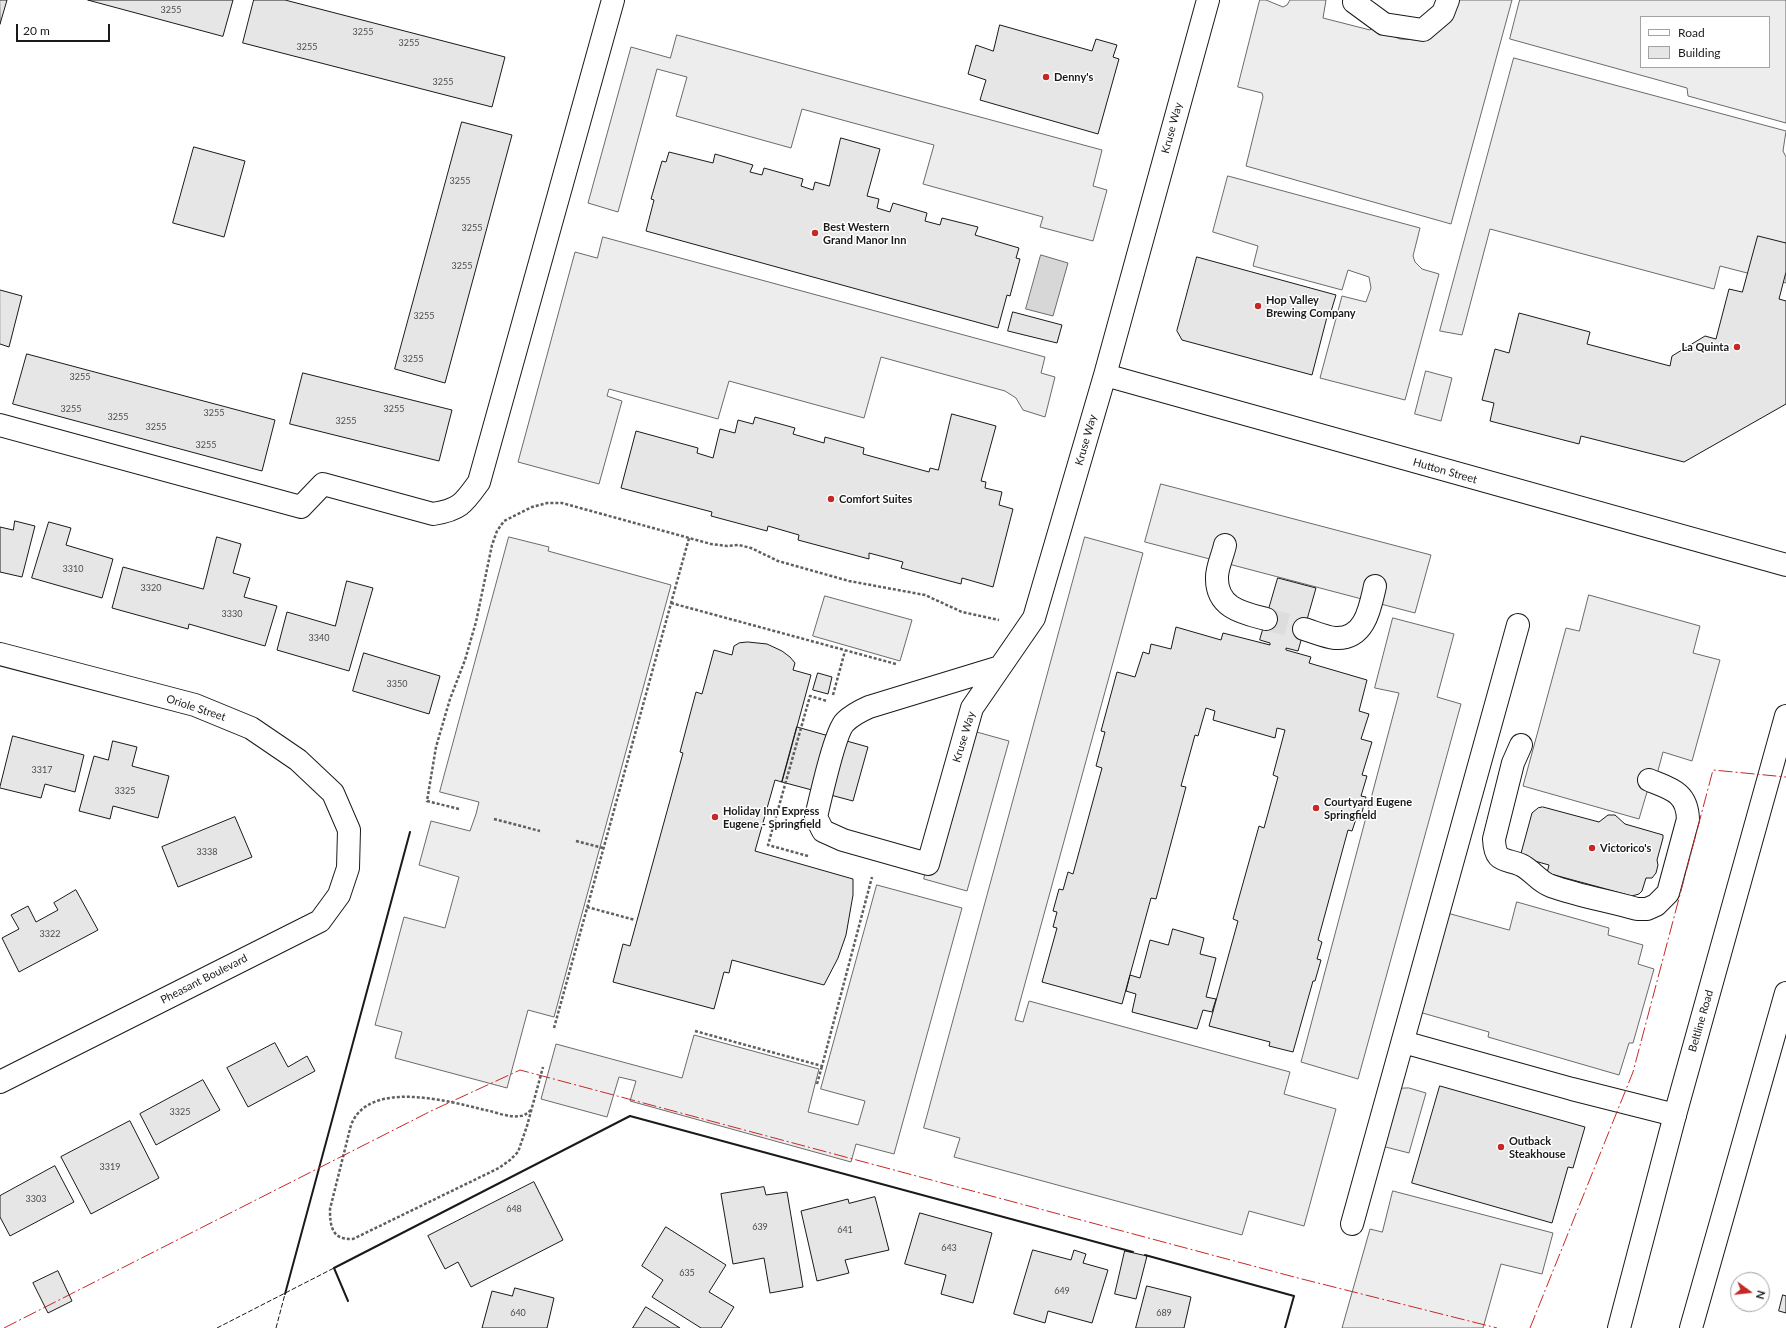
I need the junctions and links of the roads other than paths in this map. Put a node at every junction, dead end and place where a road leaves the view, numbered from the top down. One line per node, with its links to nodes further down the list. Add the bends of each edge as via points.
1 (613, 0): 6 (street, via 479,482 467,500 450,511 433,514 323,484 300,507)
2 (1208, 0): 5 (street, Kruse Way)
3 (1448, 0): 4 (street, via 1443,13 1423,30 1384,24)
4 (1354, 1)
5 (1105, 375): 8 (street, Hutton Street); 14 (street, Kruse Way, via 1034,618)
6 (0, 425)
7 (1226, 544): 10 (street, via 1217,577 1222,598 1237,611)
8 (1786, 565)
9 (1375, 586): 12 (street, via 1368,614 1355,632 1345,637 1334,638)
10 (1266, 619)
11 (1518, 625): 20 (street)
12 (1304, 629)
13 (0, 654): 18 (street, Oriole Street, via 195,705 251,728 298,760 333,793)
14 (1000, 667): 14 (street, Kruse Way, via 972,708 928,864 843,840 823,831 816,817 844,723 869,707)
15 (1786, 716): 22 (street, Beltline Road)
16 (1521, 745): 17 (street, via 1513,763 1494,839 1494,849 1498,857 1520,865 1550,886 1637,909 1647,909 1656,905 1668,893 1688,819 1684,800 1671,789)
17 (1649, 780)
18 (349, 830): 21 (street, Pheasant Boulevard, via 348,868 344,881 339,895 320,921)
19 (1786, 993): 25 (street)
20 (1403, 1042): 22 (street); 23 (street)
21 (0, 1082)
22 (1676, 1115): 24 (street, Beltline Road)
23 (1352, 1224)
24 (1619, 1328)
25 (1691, 1328)

